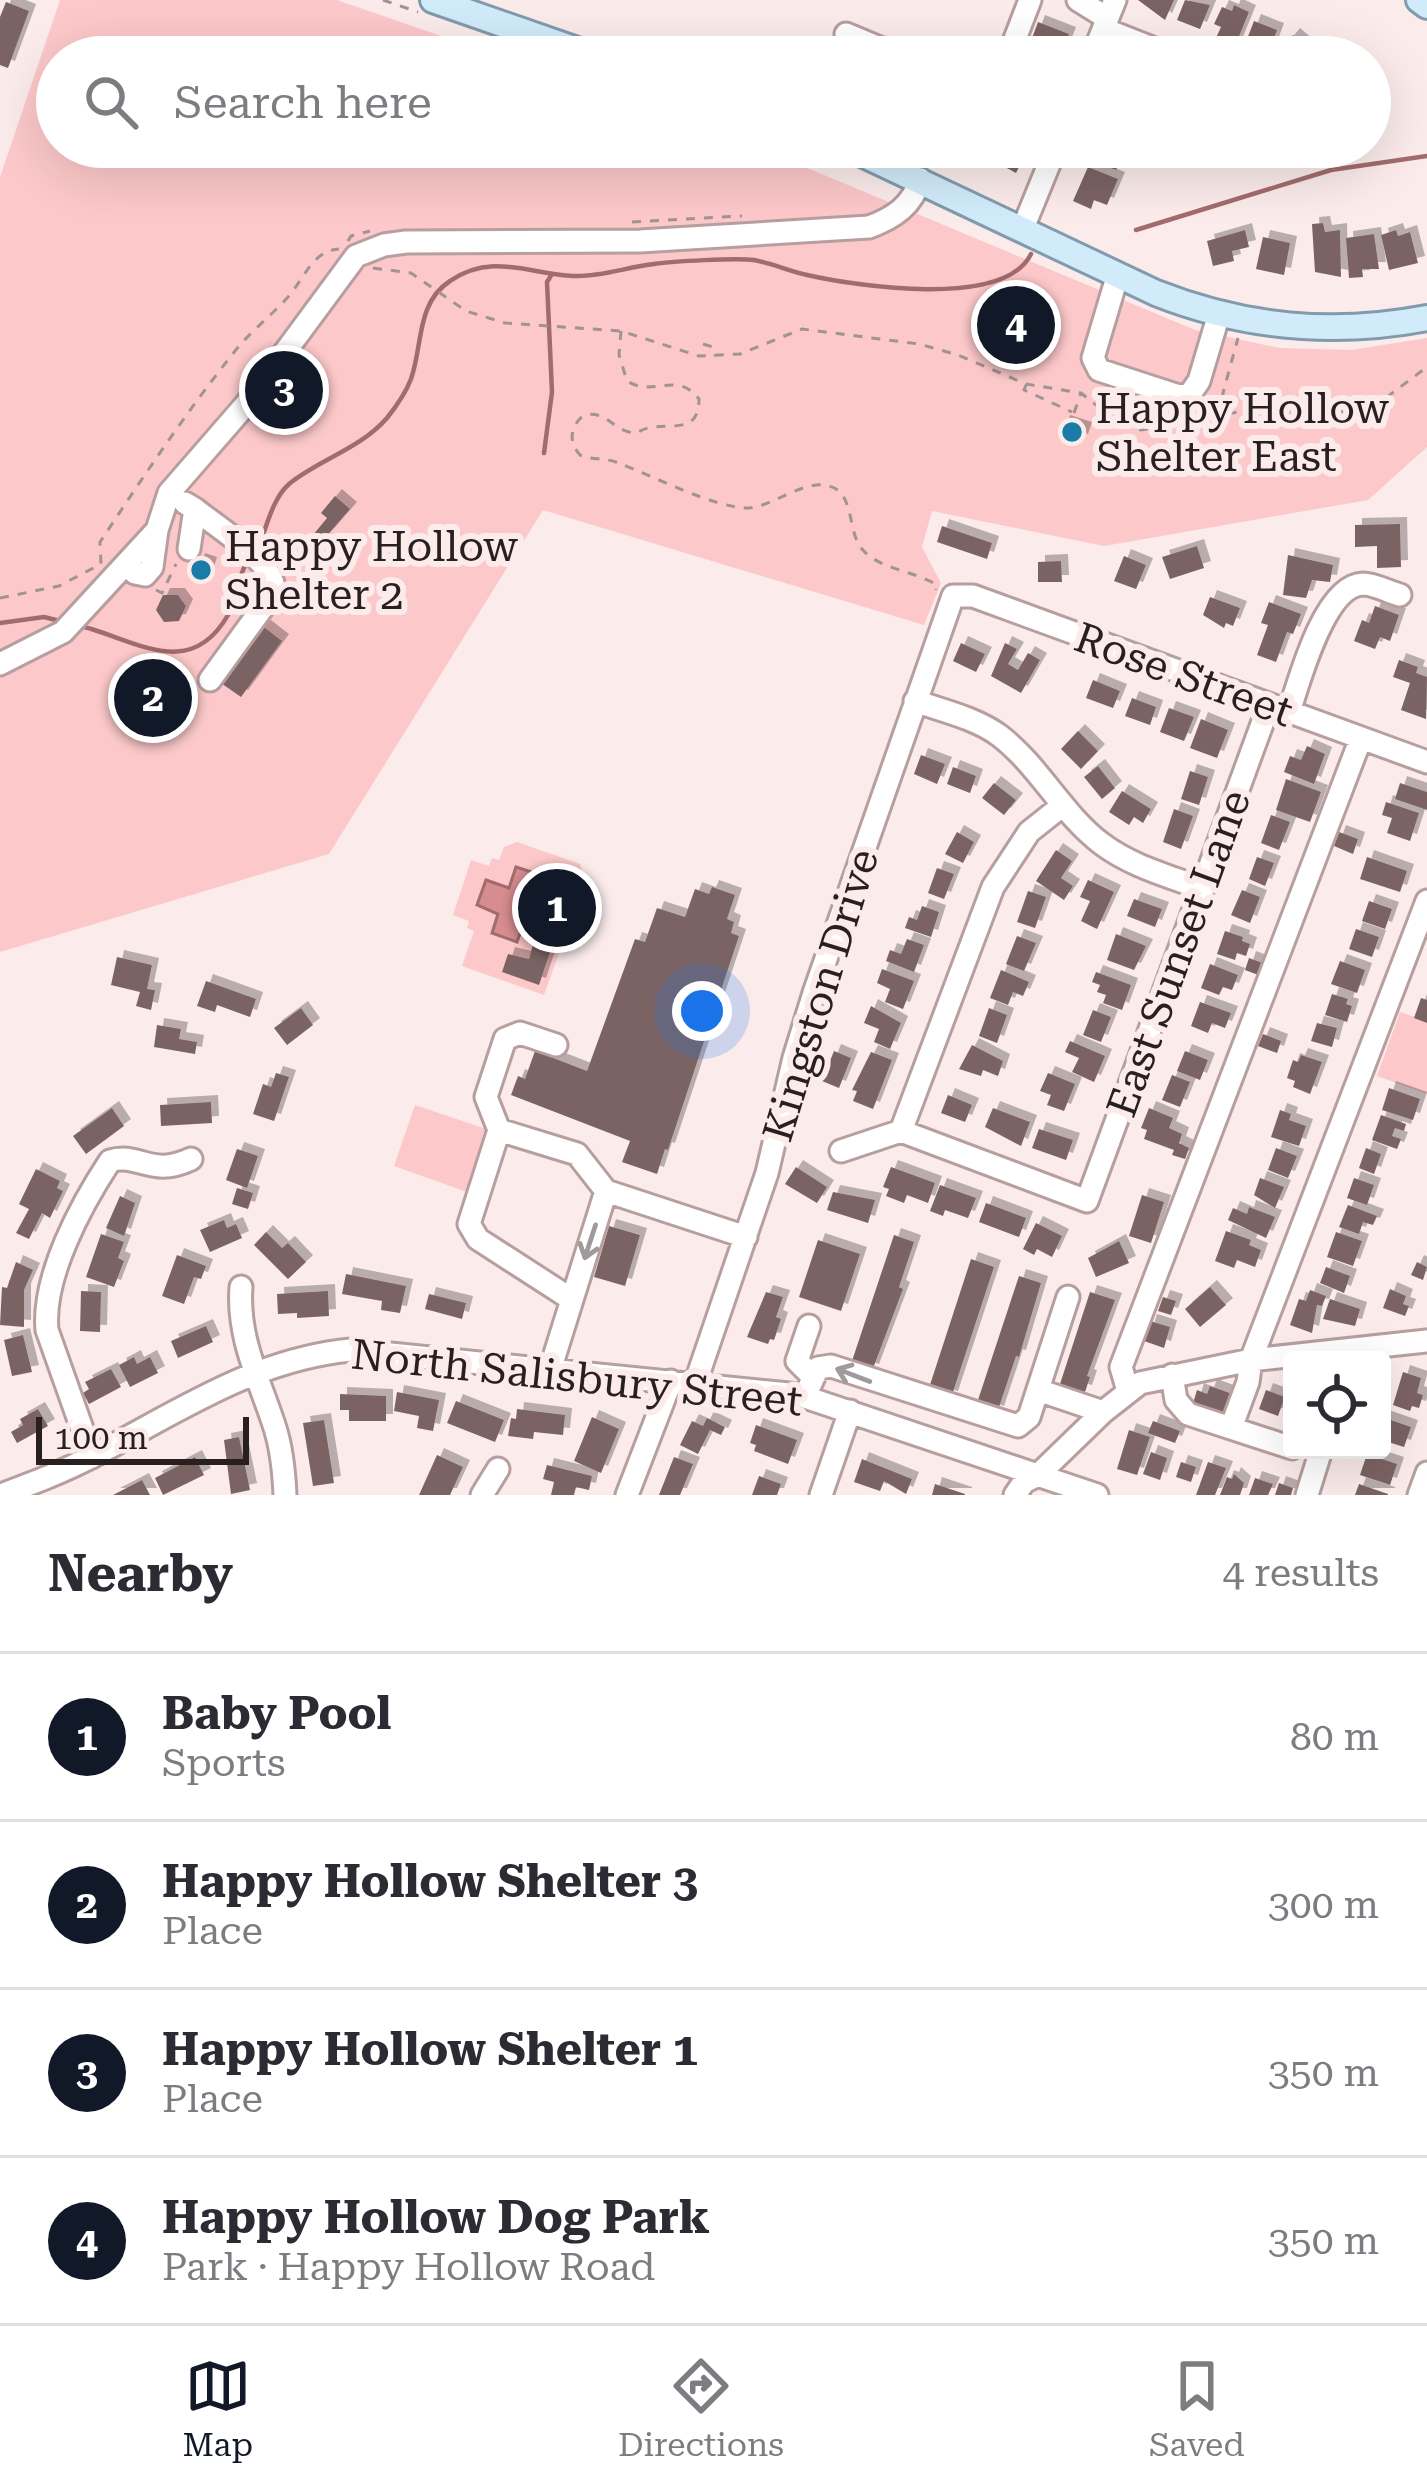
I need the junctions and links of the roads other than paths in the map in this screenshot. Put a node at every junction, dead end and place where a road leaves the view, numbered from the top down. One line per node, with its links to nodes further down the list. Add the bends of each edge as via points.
1 (433, 0): 5 (main road)
2 (1030, 0): 11 (street)
3 (1078, 0): 7 (street)
4 (1419, 0): 6 (main road)
5 (472, 6): 9 (main road)
6 (1427, 6)
7 (1108, 16): 12 (street)
8 (846, 34): 10 (street)
9 (546, 36)
10 (851, 36)
11 (1016, 36)
12 (1140, 36)
13 (895, 168): 15 (main road)
14 (1047, 168): 16 (street)
15 (920, 179): 16 (main road); 20 (street, via 908,204 869,226 640,241 406,242 350,252 248,402)
16 (1023, 228): 17 (main road)
17 (1118, 274): 19 (main road); 19 (street, via 1093,358 1099,370 1190,394)
18 (1427, 318): 19 (main road, via 1315,329)
19 (1217, 320)
20 (169, 494): 21 (street); 25 (street, via 158,530 82,613 63,632)
21 (195, 509): 22 (street); 26 (street, via 274,575 274,592)
22 (189, 549)
23 (1400, 596): 28 (street, East Sunset Lane, via 1366,584 1344,595)
24 (939, 606): 27 (street, Kingston Drive); 28 (street, Rose Street, via 973,596)
25 (0, 664)
26 (210, 680)
27 (915, 701): 31 (street, via 998,735); 40 (street, Kingston Drive, via 807,1015)
28 (1279, 708): 29 (street, Rose Street); 32 (street, East Sunset Lane)
29 (1361, 738): 30 (street, Rose Street); 56 (street, via 1121,1367)
30 (1427, 762)
31 (1063, 805): 32 (street, via 1120,856); 36 (street, via 1029,832 993,886)
32 (1203, 889): 36 (street, East Sunset Lane, via 1087,1201)
33 (1427, 901): 48 (street)
34 (556, 1045): 35 (street, via 520,1033 505,1039 486,1096)
35 (499, 1130): 39 (street, via 577,1154); 43 (street, via 472,1232)
36 (901, 1131): 37 (street)
37 (841, 1151)
38 (191, 1159): 63 (street, via 159,1169 110,1161 55,1269 47,1330)
39 (606, 1191): 40 (street); 43 (street, one-way to 43)
40 (746, 1237): 53 (street, Kingston Drive)
41 (241, 1287): 50 (street)
42 (1068, 1297): 55 (street)
43 (571, 1299): 49 (street)
44 (809, 1326): 54 (street, via 797,1361)
45 (1427, 1341): 46 (street)
46 (1377, 1351)
47 (1283, 1358): 48 (street)
48 (1251, 1360): 51 (street); 61 (street)
49 (550, 1370): 50 (street, North Salisbury Street, via 351,1350); 52 (street, North Salisbury Street)
50 (255, 1371): 63 (street, North Salisbury Street); 69 (street, via 277,1433)
51 (1172, 1375): 56 (street); 61 (street, via 1180,1408)
52 (671, 1381): 53 (street, North Salisbury Street); 71 (street)
53 (695, 1384): 54 (street, North Salisbury Street)
54 (808, 1386): 57 (street, one-way to 54, via 831,1366 818,1368); 58 (street, North Salisbury Street)
55 (1038, 1390): 57 (street, via 1018,1426); 59 (street)
56 (1128, 1390): 59 (street)
57 (897, 1391): 60 (street)
58 (850, 1411): 60 (street, North Salisbury Street); 72 (street)
59 (1103, 1412): 67 (street)
60 (886, 1422): 67 (street, North Salisbury Street)
61 (1231, 1428): 62 (street)
62 (1283, 1444)
63 (92, 1457): 68 (street, North Salisbury Street)
64 (1307, 1459): 75 (street)
65 (498, 1469): 70 (street)
66 (1427, 1473): 76 (street)
67 (1038, 1475): 73 (street); 74 (street, North Salisbury Street)
68 (1, 1495)
69 (285, 1495)
70 (482, 1495)
71 (627, 1495)
72 (821, 1495)
73 (1015, 1495)
74 (1097, 1495)
75 (1307, 1495)
76 (1419, 1495)

